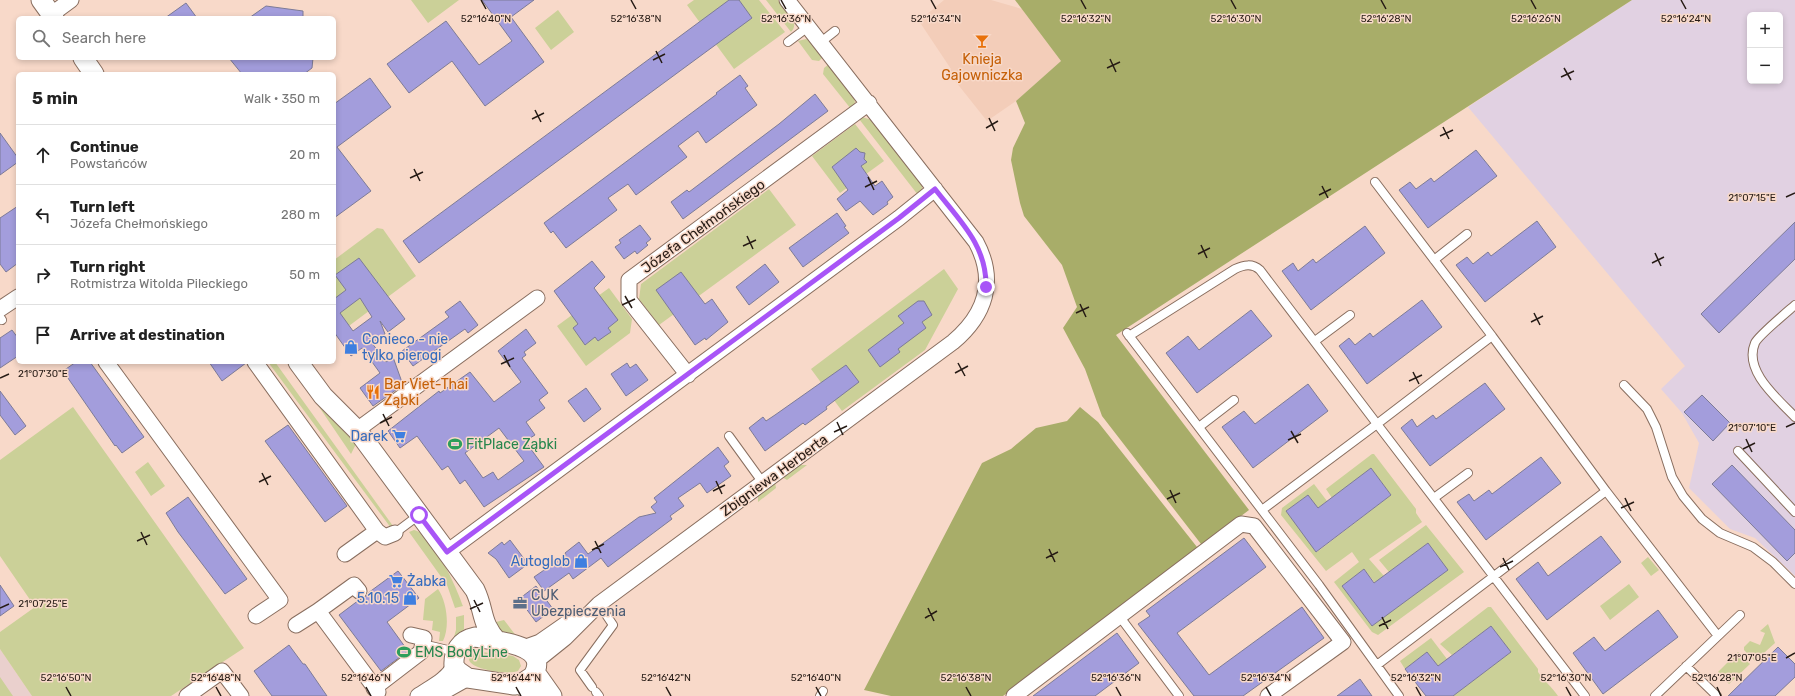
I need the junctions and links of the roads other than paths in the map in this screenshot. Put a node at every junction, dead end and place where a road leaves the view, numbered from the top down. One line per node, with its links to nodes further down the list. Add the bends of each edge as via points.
1 (71, 0): 3 (street)
2 (787, 0): 4 (street, Zbigniewa Herberta)
3 (49, 11)
4 (808, 26): 6 (lane); 7 (street, Zbigniewa Herberta)
5 (834, 31): 7 (lane)
6 (788, 42)
7 (820, 42): 10 (street, Zbigniewa Herberta)
8 (84, 60): 9 (street)
9 (93, 72)
10 (869, 103): 12 (street, Zbigniewa Herberta); 25 (street, Józefa Chełmońskiego, via 629,280 629,300)
11 (1375, 182): 14 (lane)
12 (935, 189): 25 (street); 35 (street, Zbigniewa Herberta, via 964,225 980,251 986,268 986,287 979,312 964,333)
13 (1467, 234): 14 (lane)
14 (1434, 260): 20 (lane)
15 (537, 298): 31 (street)
16 (16, 299): 18 (street)
17 (1795, 305): 28 (lane, via 1755,342 1753,359 1761,381)
18 (1, 315)
19 (1350, 315): 21 (lane)
20 (1492, 336): 29 (lane); 36 (lane)
21 (1315, 341): 29 (lane); 30 (lane, via 1260,270 1256,266 1248,265 1235,269 1128,335)
22 (107, 364): 51 (street, via 280,600)
23 (256, 364): 41 (street)
24 (299, 364): 31 (street, via 323,396)
25 (688, 375): 44 (street)
26 (1624, 385): 46 (lane, via 1647,409 1656,427 1672,477 1683,496 1702,519 1720,534 1753,547)
27 (1234, 400): 30 (lane)
28 (1795, 417)
29 (1377, 424): 37 (lane); 38 (lane)
30 (1199, 427): 38 (lane)
31 (357, 430): 40 (street)
32 (729, 436): 35 (lane)
33 (1738, 451): 39 (lane)
34 (1468, 473): 37 (lane)
35 (763, 483): 48 (street, Zbigniewa Herberta)
36 (1606, 491): 45 (lane); 55 (lane)
37 (1434, 498): 45 (lane)
38 (1262, 510): 60 (lane)
39 (1795, 512)
40 (419, 515): 42 (lane); 44 (street)
41 (377, 532): 42 (street, via 385,537); 43 (street)
42 (395, 533)
43 (345, 554)
44 (450, 557): 56 (street, via 468,609); 57 (street, via 475,590 485,626)
45 (1494, 576): 60 (lane); 74 (lane)
46 (1795, 584)
47 (359, 591): 49 (street, via 354,585)
48 (599, 604): 62 (street, Zbigniewa Herberta); 64 (lane, via 613,625 580,670)
49 (318, 610): 53 (street); 63 (street)
50 (1740, 615): 55 (lane)
51 (256, 616)
52 (1120, 616): 70 (street); 71 (lane); 72 (street, via 1241,524 1254,526 1343,642)
53 (296, 626)
54 (410, 635): 63 (street, via 424,638 421,652)
55 (1718, 636): 61 (lane)
56 (469, 638): 57 (street); 59 (street, via 462,643)
57 (498, 642): 62 (street)
58 (431, 646): 59 (lane)
59 (459, 665): 62 (street, via 514,685); 67 (street); 68 (street)
60 (1377, 665): 73 (lane)
61 (1686, 666): 75 (lane); 76 (lane)
62 (530, 672): 69 (street)
63 (378, 692)
64 (596, 692)
65 (187, 696): 66 (street, via 222,671)
66 (241, 696)
67 (418, 696)
68 (436, 696)
69 (552, 696)
70 (1014, 696)
71 (1179, 696)
72 (1268, 696)
73 (1400, 696)
74 (1585, 696)
75 (1655, 696)
76 (1717, 696)

